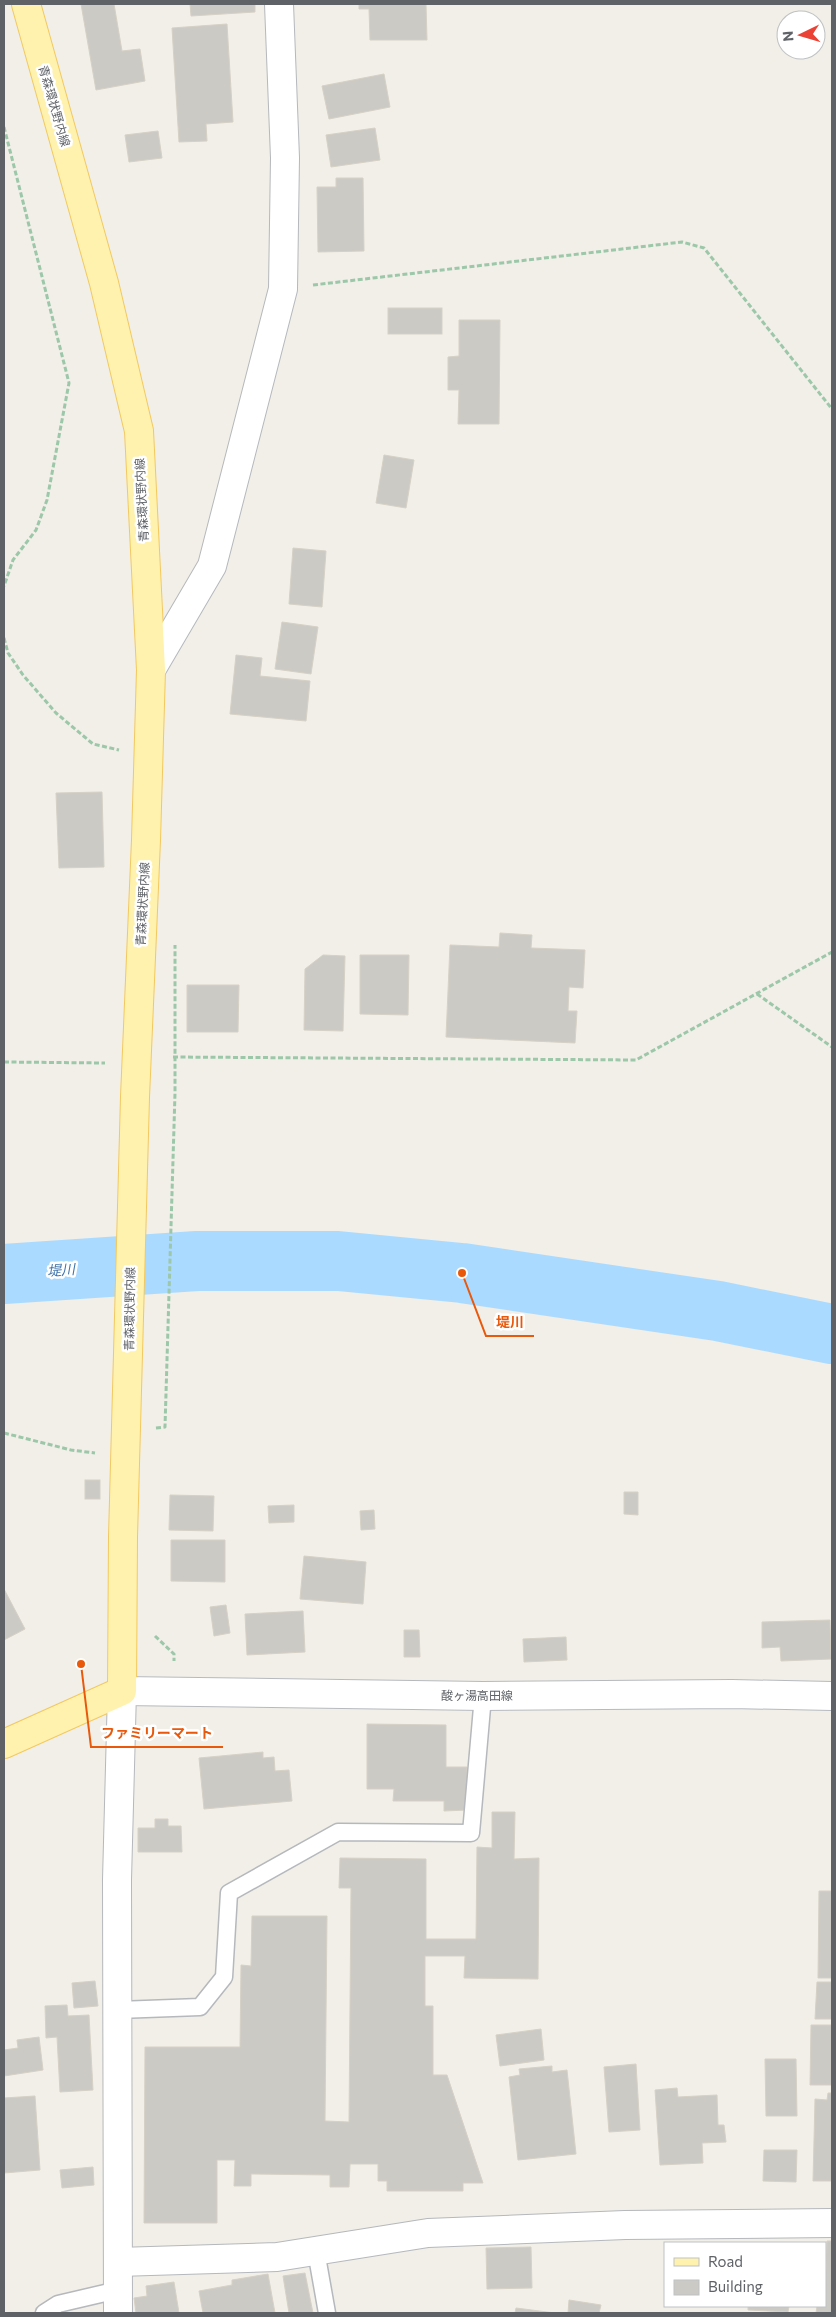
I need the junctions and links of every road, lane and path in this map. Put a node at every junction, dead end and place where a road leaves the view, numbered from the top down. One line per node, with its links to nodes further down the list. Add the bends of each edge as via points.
1 (26, 4): 8 (main road, 青森環状野内線, via 104,283 138,431)
2 (279, 4): 4 (street, via 285,158)
3 (4, 126): 6 (path, via 69,383 47,500 36,530 13,560)
4 (283, 289): 5 (path, via 682,242 704,248); 8 (street, via 212,566)
5 (832, 409)
6 (4, 586)
7 (4, 638): 9 (path, via 8,653 23,675 56,713 92,744)
8 (150, 670): 9 (main road, 青森環状野内線)
9 (149, 757): 14 (main road, 青森環状野内線)
10 (832, 952): 11 (path)
11 (757, 994): 12 (path); 14 (path, via 636,1060 175,1057)
12 (832, 1046)
13 (4, 1062): 14 (path)
14 (136, 1063): 18 (main road, 青森環状野内線)
15 (175, 1093): 16 (path)
16 (165, 1418)
17 (4, 1433): 18 (path, via 71,1450)
18 (125, 1456): 19 (main road, 青森環状野内線)
19 (122, 1690): 20 (street, 酸ヶ湯高田線); 22 (main road); 23 (street, via 117,1880)
20 (484, 1696): 21 (street, 酸ヶ湯高田線); 23 (lane, via 471,1833 338,1832 229,1893 224,1977 200,2007)
21 (832, 1696)
22 (4, 1744)
23 (118, 2010): 26 (street)
24 (832, 2223): 25 (street, via 625,2225 428,2233)
25 (316, 2251): 26 (street, via 277,2257); 29 (lane)
26 (118, 2262): 27 (street)
27 (118, 2302): 28 (lane, via 58,2304)
28 (44, 2313)
29 (327, 2313)

